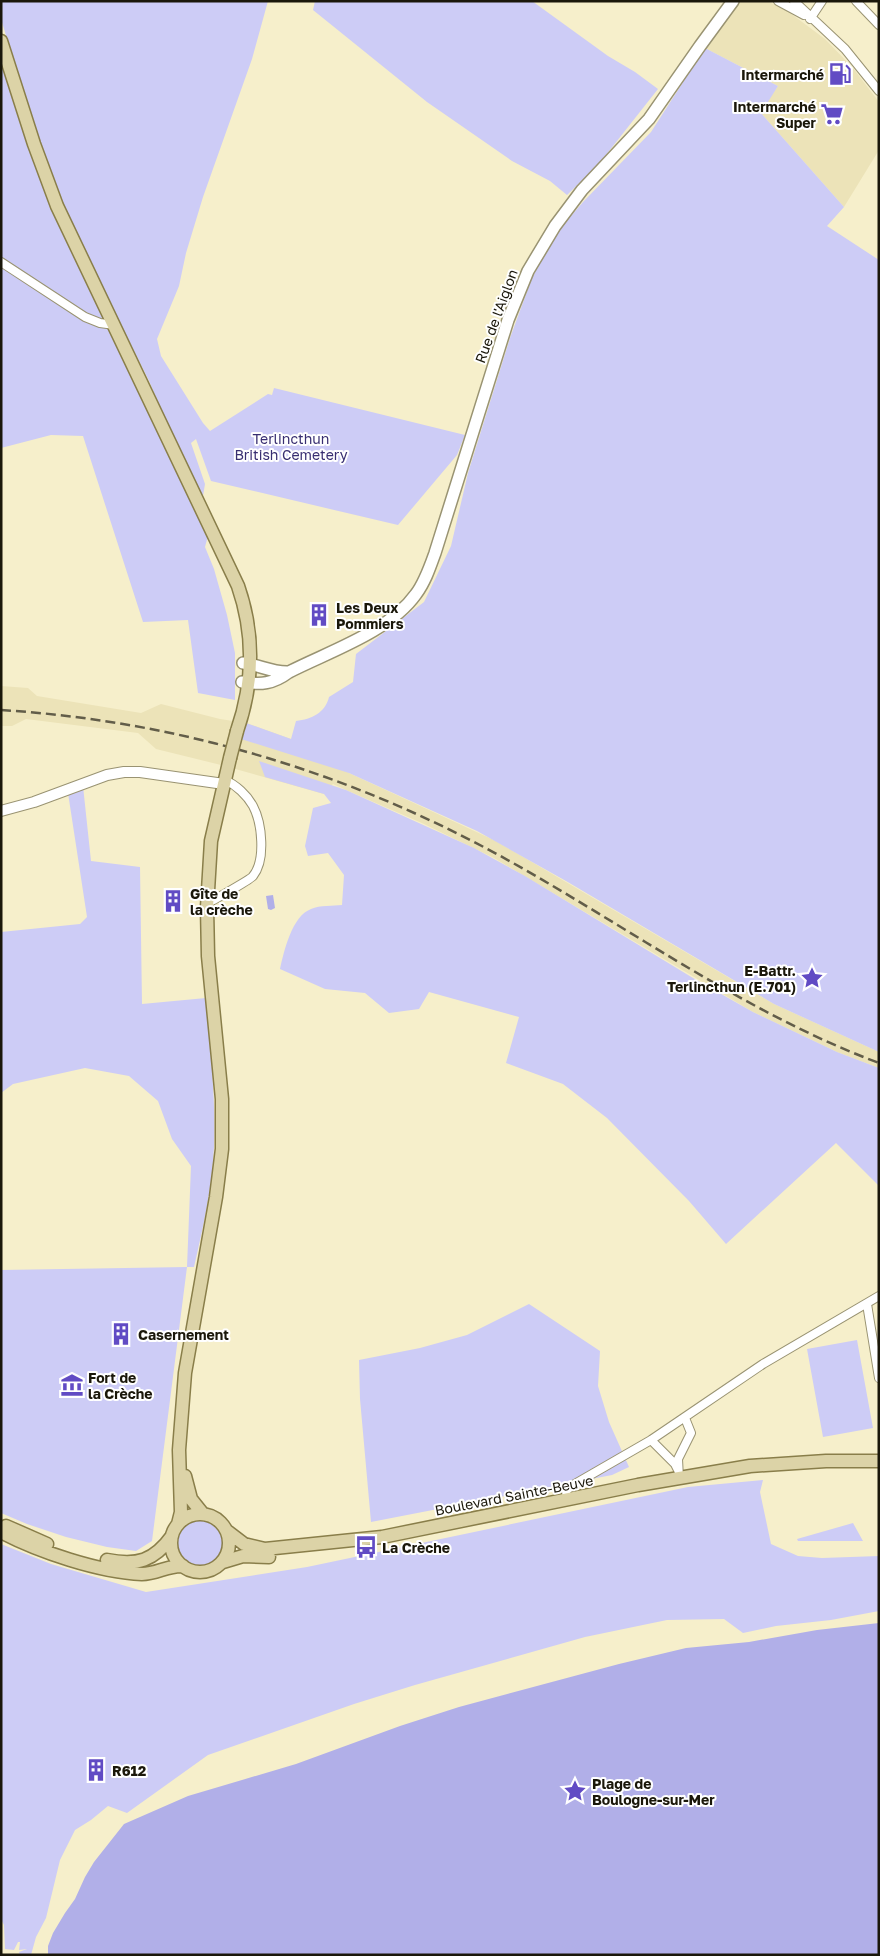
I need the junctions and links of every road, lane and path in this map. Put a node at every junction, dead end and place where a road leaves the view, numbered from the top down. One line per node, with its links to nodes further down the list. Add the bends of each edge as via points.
1 (733, 1): 13 (main road, Rue de l'Aiglon, via 649,118 571,204 524,278 510,313 435,553 425,579 412,599 382,626)
2 (778, 1): 6 (street)
3 (794, 1): 6 (street)
4 (822, 1): 6 (street)
5 (856, 1): 7 (street)
6 (810, 18): 9 (street, via 845,49)
7 (879, 25)
8 (1, 42): 11 (main road, via 47,182)
9 (879, 91)
10 (1, 262): 11 (street, via 85,317)
11 (114, 325): 12 (main road, via 220,546 239,610)
12 (247, 663): 13 (main road, via 273,672); 14 (main road)
13 (289, 672): 14 (main road, Rue de l'Aiglon, via 267,684)
14 (246, 683): 15 (main road, bridge, via 246,704)
15 (224, 782): 16 (street, via 124,772); 17 (main road, via 210,849); 17 (street, via 238,788 254,807 261,858 250,880)
16 (1, 811)
17 (207, 903): 21 (main road, via 207,943 222,1100 220,1169)
18 (879, 1296): 19 (street)
19 (867, 1304): 20 (street); 22 (street, via 763,1364)
20 (879, 1378)
21 (182, 1399): 29 (main road, via 186,1480 192,1499); 31 (main road, via 181,1512)
22 (685, 1418): 23 (street); 27 (street, via 691,1434 679,1456)
23 (651, 1440): 27 (street, via 675,1464); 28 (street, via 573,1485 566,1491)
24 (879, 1461): 26 (main road, Boulevard Sainte-Beuve, via 772,1464)
25 (879, 1469): 26 (main road, Boulevard Sainte-Beuve)
26 (709, 1473): 27 (main road, Boulevard Sainte-Beuve)
27 (678, 1474): 28 (main road, Boulevard Sainte-Beuve)
28 (567, 1499): 35 (main road, Boulevard Sainte-Beuve, via 382,1537)
29 (203, 1514): 31 (main road, via 190,1516); 32 (main road, via 218,1519)
30 (1, 1524): 34 (main road, via 62,1550 126,1563 156,1555)
31 (178, 1524): 34 (main road)
32 (227, 1531): 35 (main road, via 241,1542 260,1548); 36 (main road, via 229,1549)
33 (1, 1532): 37 (main road, via 43,1551 109,1569 144,1574)
34 (172, 1536): 37 (main road, via 173,1553)
35 (324, 1543): 36 (main road, via 279,1556 243,1556)
36 (223, 1562): 37 (main road, via 204,1572)
37 (183, 1566)

